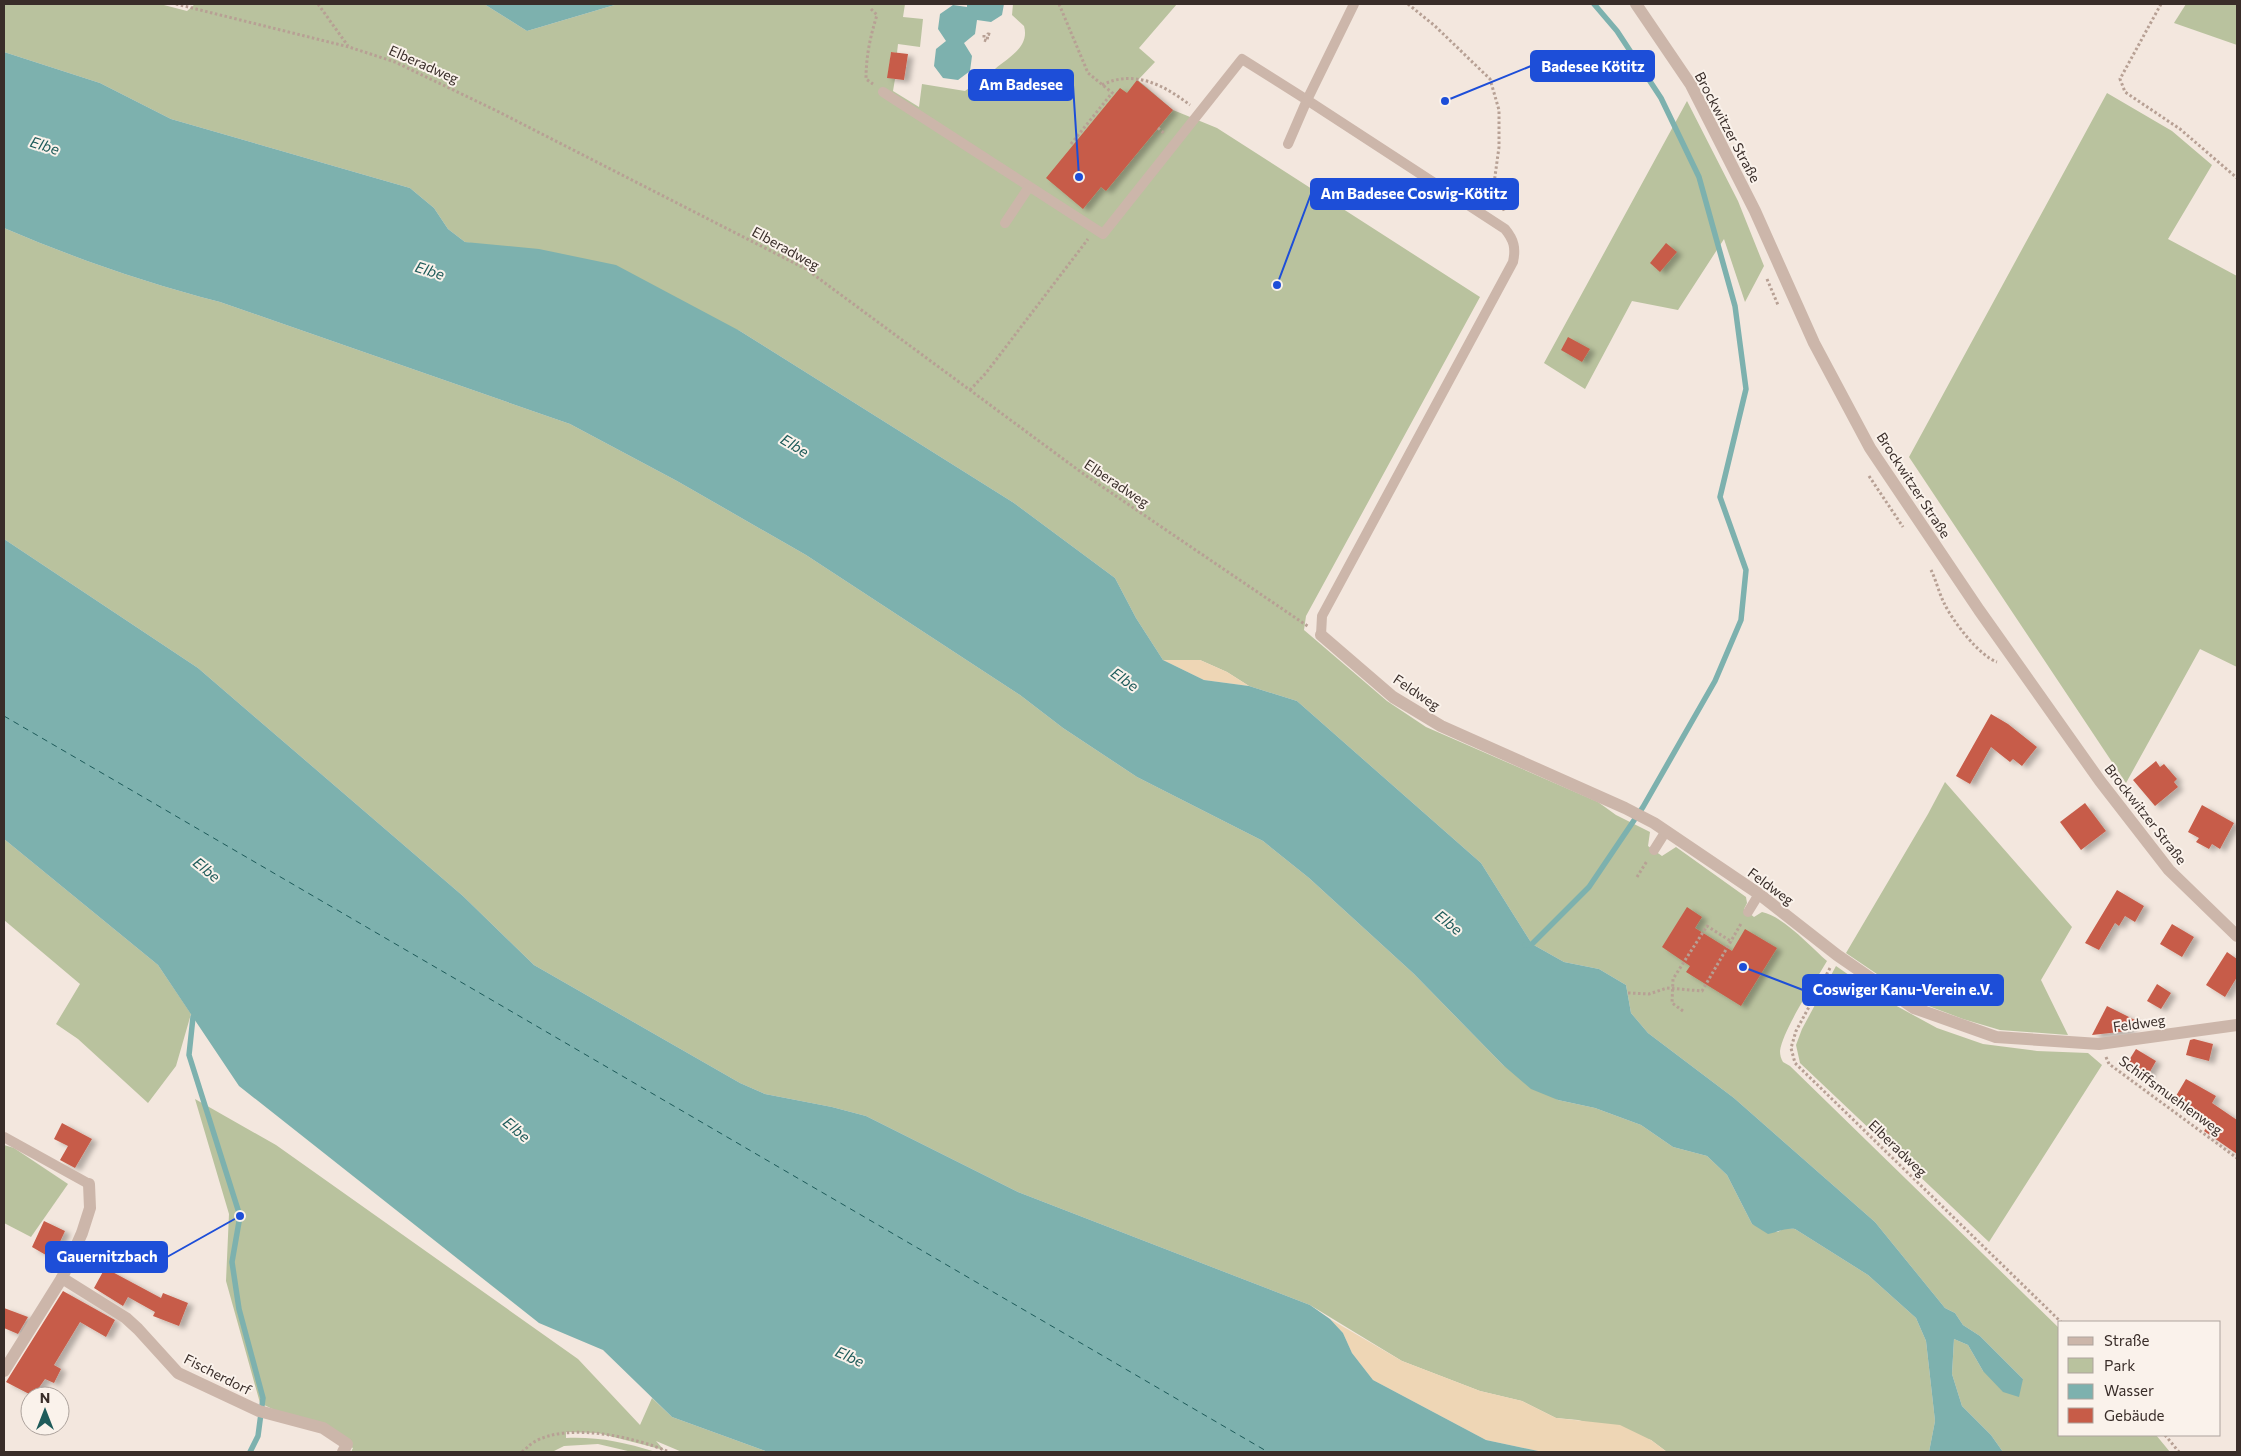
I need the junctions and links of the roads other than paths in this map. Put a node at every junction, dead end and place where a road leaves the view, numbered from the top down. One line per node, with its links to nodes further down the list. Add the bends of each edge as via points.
1 (1354, 4): 4 (lane)
2 (1636, 4): 13 (street, Brockwitzer Straße, via 1691,85 1754,210 1814,344 1870,448 2100,781 2169,870)
3 (883, 92): 6 (lane)
4 (1307, 100): 5 (lane); 6 (lane, via 1242,59 1103,234); 8 (lane, via 1505,229 1513,238 1516,251 1513,262 1322,616)
5 (1288, 144)
6 (1029, 187): 7 (lane)
7 (1004, 223)
8 (1321, 635): 9 (street, Feldweg, via 1393,697 1441,726 1626,808)
9 (1666, 831): 10 (lane); 11 (street, Feldweg)
10 (1654, 850)
11 (1759, 894): 12 (lane); 14 (street, Feldweg, via 1837,955 1914,1008 1996,1037 2099,1044)
12 (1748, 912)
13 (2237, 936)
14 (2237, 1025)
15 (4, 1136): 16 (lane)
16 (89, 1184): 17 (street, via 90,1208)
17 (62, 1278): 18 (street); 19 (street, Fischerdorf, via 126,1318 178,1373 265,1412 323,1428 347,1444)
18 (4, 1371)
19 (343, 1452)

